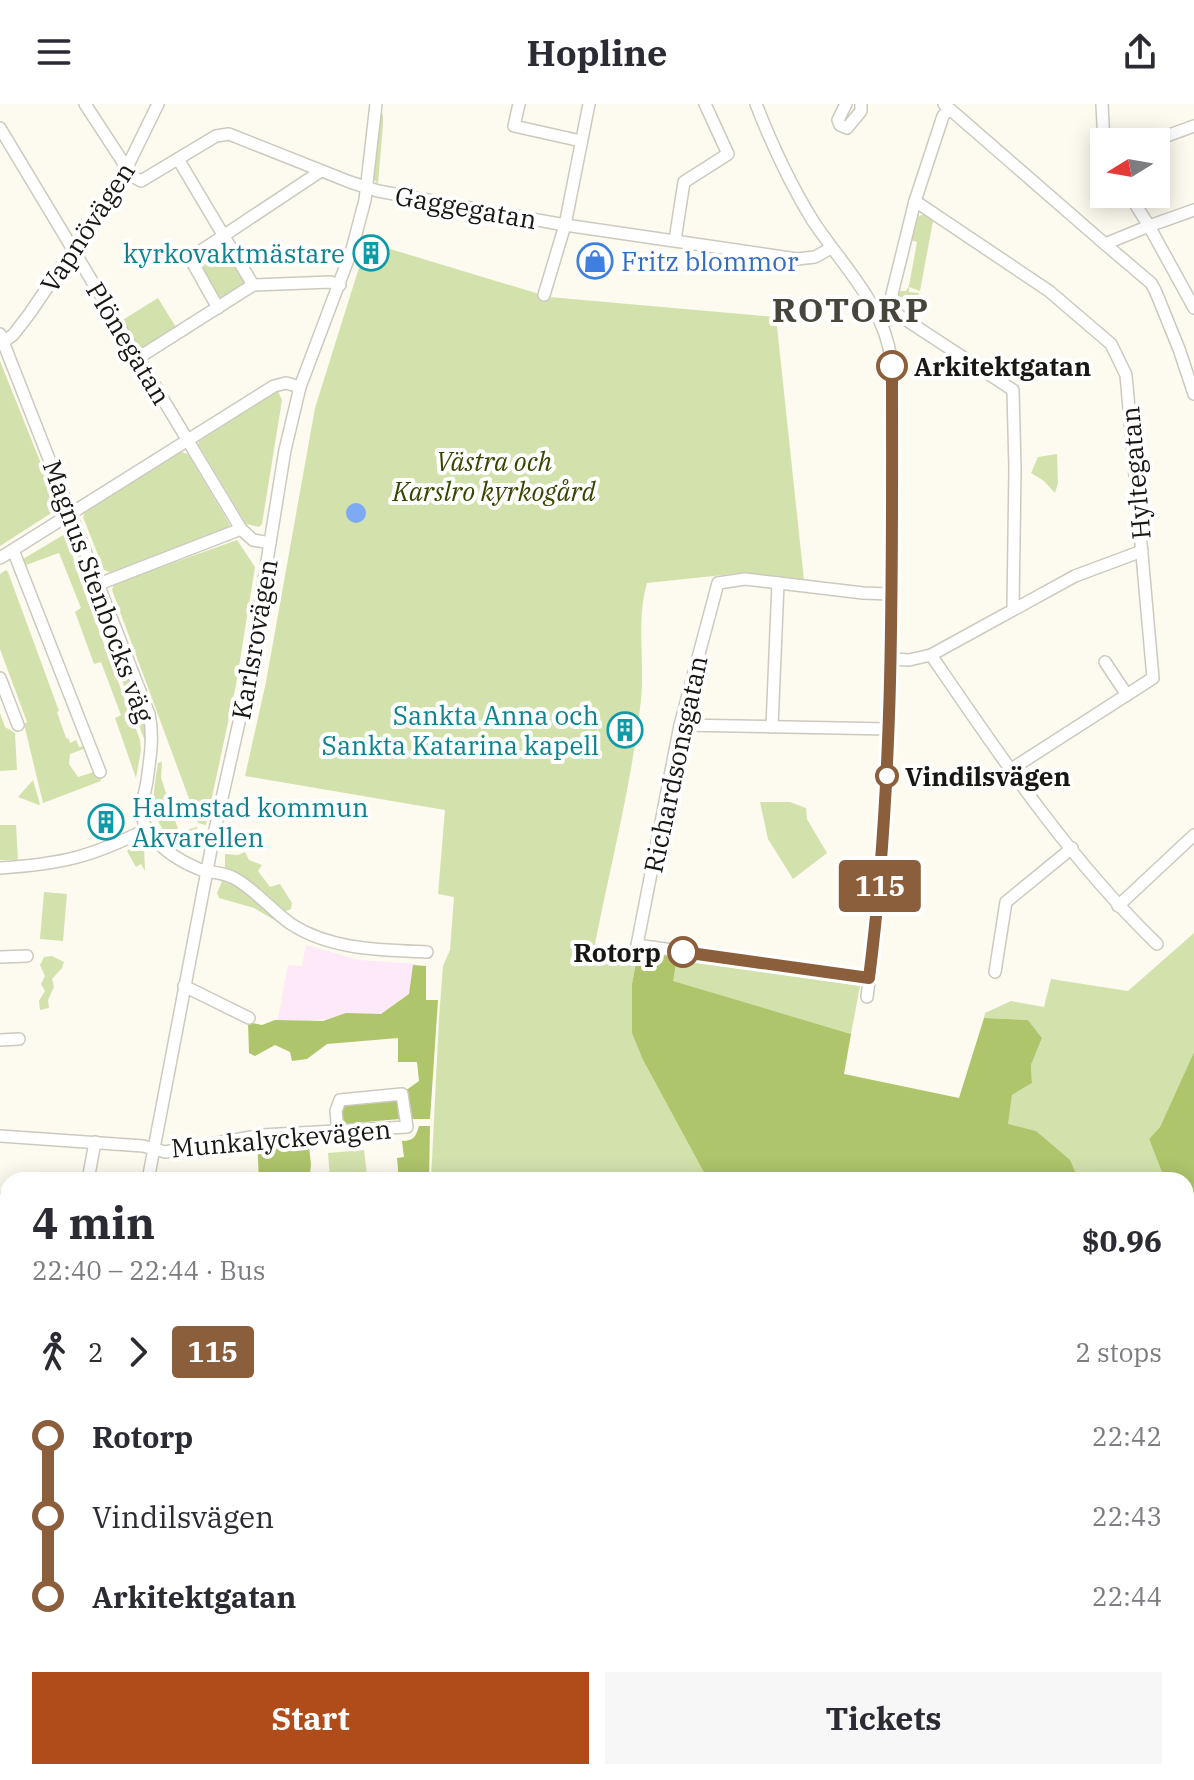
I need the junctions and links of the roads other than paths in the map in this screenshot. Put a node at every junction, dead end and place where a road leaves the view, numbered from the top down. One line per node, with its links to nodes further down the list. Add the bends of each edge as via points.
1 (85, 104): 18 (street)
2 (158, 104): 18 (street, Vapnövägen)
3 (376, 104): 20 (street, Karlsrovägen)
4 (519, 104): 16 (street, via 514,126)
5 (589, 104): 16 (street)
6 (705, 104): 27 (street, via 728,154 684,182)
7 (756, 104): 29 (street, via 781,164)
8 (846, 104): 9 (street, via 838,120 847,128)
9 (861, 104)
10 (1102, 104): 14 (street)
11 (947, 106): 21 (street); 28 (street)
12 (1194, 126): 15 (street)
13 (0, 128): 30 (street, Plönegatan)
14 (1103, 128)
15 (1170, 135)
16 (581, 141): 24 (street)
17 (178, 159): 18 (street, Gaggegatan, via 141,181); 19 (street, Gaggegatan, via 229,134); 26 (street)
18 (127, 168): 30 (street, Vapnövägen, via 110,202)
19 (321, 171): 20 (street, Gaggegatan); 26 (street)
20 (366, 188): 24 (street, Gaggegatan); 32 (street, Karlsrovägen)
21 (915, 201): 36 (street, via 892,294); 47 (street, Hyltegatan, via 1049,291 1111,344 1126,375)
22 (1138, 208): 25 (street)
23 (1194, 210): 25 (street)
24 (565, 225): 27 (street, Gaggegatan); 33 (street)
25 (1149, 226): 28 (street); 35 (street)
26 (223, 234): 31 (street); 34 (street, via 190,258)
27 (675, 240): 29 (street, Gaggegatan, via 797,259)
28 (1105, 244): 41 (street, via 1151,283)
29 (831, 248): 37 (street)
30 (73, 250): 38 (street, Vapnövägen, via 13,335); 39 (street, Plönegatan)
31 (253, 285): 32 (street); 34 (street)
32 (340, 285): 40 (street, Karlsrovägen)
33 (544, 295)
34 (218, 308): 39 (street)
35 (1194, 308)
36 (897, 314): 37 (street); 52 (street, via 1013,390)
37 (882, 324): 51 (street, via 891,359)
38 (2, 338): 43 (street, Magnus Stenbocks väg)
39 (138, 358): 42 (street, Plönegatan)
40 (300, 387): 42 (street, via 274,386); 45 (street, Karlsrovägen)
41 (1194, 394)
42 (187, 440): 43 (street); 44 (street, Plönegatan)
43 (71, 512): 46 (street); 50 (street, Magnus Stenbocks väg)
44 (241, 529): 45 (street, via 253,540); 50 (street)
45 (270, 543): 68 (street, Karlsrovägen, via 246,691)
46 (13, 550): 48 (street); 63 (street)
47 (1142, 551): 52 (street, via 1075,576); 57 (street, Hyltegatan, via 1153,678)
48 (0, 558)
49 (778, 583): 51 (street); 59 (street, Richardsonsgatan, via 718,583); 60 (street)
50 (99, 584): 64 (street, Magnus Stenbocks väg, via 152,728 143,812)
51 (890, 594): 54 (street)
52 (1013, 609): 53 (street)
53 (931, 655): 54 (street); 62 (street)
54 (891, 659): 61 (street)
55 (1105, 662): 57 (street)
56 (0, 678): 58 (street)
57 (1127, 695): 62 (street, Hyltegatan)
58 (18, 725)
59 (680, 725): 60 (street); 75 (street, Richardsonsgatan, via 637,945)
60 (772, 727): 61 (street)
61 (888, 729): 75 (street, via 882,863)
62 (1010, 770): 66 (street)
63 (100, 772)
64 (147, 829): 67 (street, via 73,860); 68 (street, via 167,850)
65 (1194, 835): 69 (street)
66 (1072, 848): 69 (street); 74 (street, via 1006,902)
67 (0, 868)
68 (207, 871): 71 (street, via 232,877 307,932 361,948); 76 (street, Karlsrovägen)
69 (1118, 906): 70 (street)
70 (1157, 944)
71 (427, 952)
72 (27, 956): 73 (street)
73 (0, 957)
74 (995, 972)
75 (869, 978): 77 (street)
76 (184, 986): 78 (street); 84 (street, Karlsrovägen)
77 (867, 997)
78 (249, 1018)
79 (19, 1039): 80 (street)
80 (0, 1040)
81 (338, 1132): 81 (street, Munkalyckevägen, via 407,1127 402,1094 340,1100); 84 (street, Munkalyckevägen, via 237,1137 165,1152)
82 (0, 1136): 83 (street, Munkalyckevägen)
83 (95, 1142): 84 (street, Munkalyckevägen); 85 (street)
84 (155, 1148): 86 (street, Karlsrovägen)
85 (89, 1172)
86 (150, 1172)

